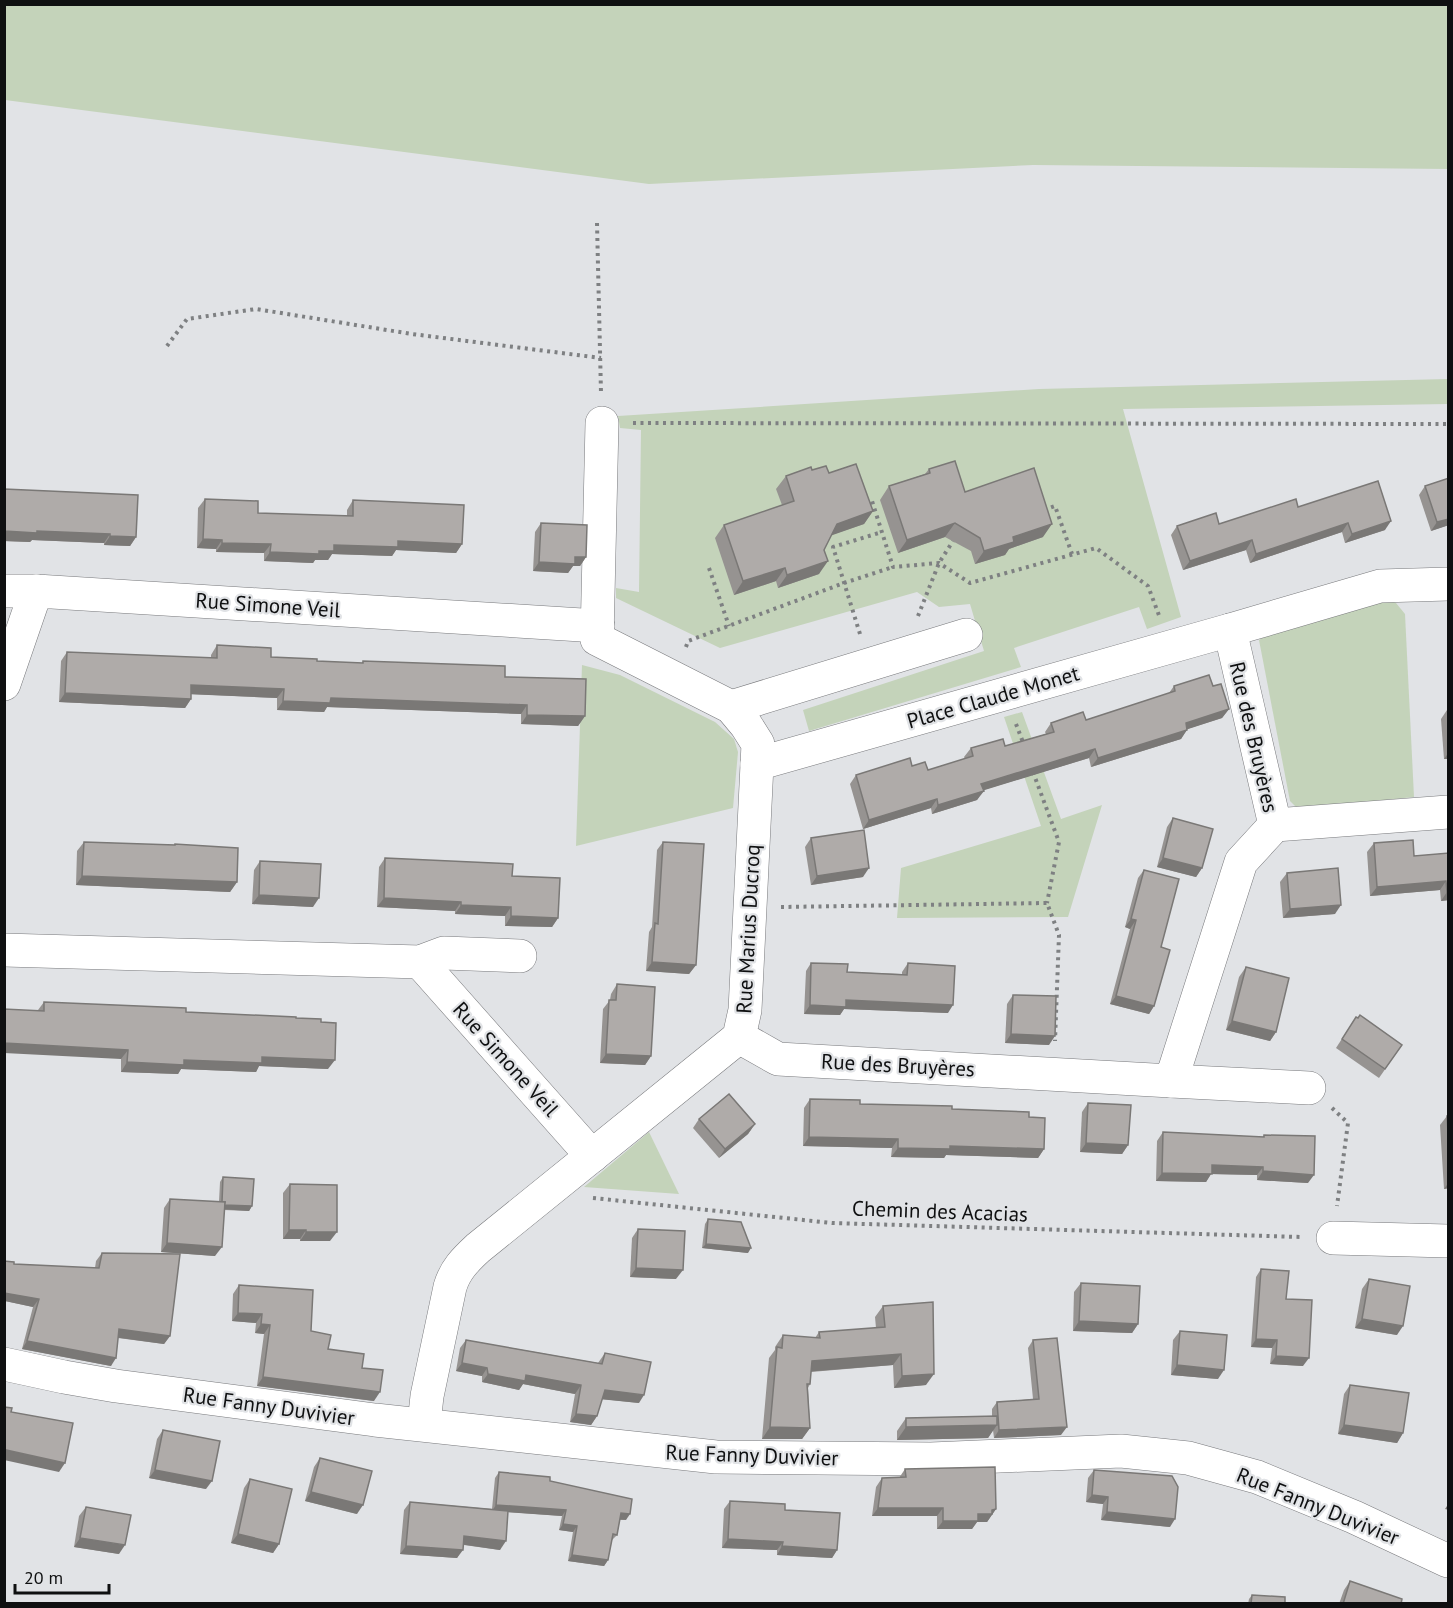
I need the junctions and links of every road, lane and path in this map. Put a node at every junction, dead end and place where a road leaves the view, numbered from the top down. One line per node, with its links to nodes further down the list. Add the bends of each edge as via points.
1 (597, 223): 3 (path)
2 (167, 346): 3 (path, via 187,319 256,309)
3 (601, 358): 4 (path)
4 (602, 423): 5 (path); 18 (street)
5 (1449, 424)
6 (856, 502): 8 (path, via 872,501)
7 (1035, 512): 10 (path, via 1054,506)
8 (882, 532): 12 (path); 14 (path, via 832,546)
9 (953, 541): 11 (path)
10 (1072, 554): 11 (path, via 970,583); 22 (path, via 1096,548 1148,586)
11 (939, 563): 12 (path); 23 (path, via 917,614)
12 (893, 567): 14 (path)
13 (709, 568): 19 (path)
14 (844, 583): 19 (path); 24 (path)
15 (1449, 584): 20 (street, via 1380,586)
16 (4, 591): 17 (street, Rue Simone Veil)
17 (36, 591): 18 (street, Rue Simone Veil); 26 (street)
18 (598, 626): 25 (street, Rue Marius Ducroq, via 597,639)
19 (729, 626): 25 (path, via 688,641)
20 (1230, 630): 22 (street, Place Claude Monet); 33 (street, Rue des Bruyères)
21 (966, 635): 23 (street)
22 (1172, 647): 27 (street, Place Claude Monet)
23 (924, 648): 24 (street)
24 (869, 665): 28 (street)
25 (672, 677): 28 (street, Rue Marius Ducroq)
26 (4, 684)
27 (1005, 693): 29 (path); 30 (street, Place Claude Monet)
28 (731, 707): 30 (street, Rue Marius Ducroq, via 758,744)
29 (1024, 746)
30 (757, 764): 35 (street, Rue Marius Ducroq)
31 (1032, 768): 34 (path, via 1059,842)
32 (1449, 812): 33 (street)
33 (1275, 825): 41 (street, Rue des Bruyères, via 1241,861)
34 (1047, 903): 35 (path); 40 (path, via 1059,935)
35 (750, 907): 39 (street, Rue Marius Ducroq, via 746,1010)
36 (4, 950): 38 (street)
37 (520, 956): 38 (street, via 444,953)
38 (420, 962): 43 (street, Rue Simone Veil)
39 (739, 1037): 40 (street, Rue des Bruyères, via 778,1059); 43 (street, Rue Marius Ducroq)
40 (1053, 1074): 41 (street, Rue des Bruyères)
41 (1171, 1081): 42 (street, Rue des Bruyères)
42 (1309, 1088): 45 (path, via 1348,1123)
43 (592, 1156): 44 (street, Rue Marius Ducroq)
44 (547, 1193): 45 (path, Chemin des Acacias, via 832,1223); 48 (street, Rue Marius Ducroq, via 478,1248 453,1277)
45 (1333, 1238): 46 (street)
46 (1449, 1241)
47 (4, 1364): 48 (street, Rue Fanny Duvivier, via 107,1384)
48 (424, 1424): 49 (street, Rue Fanny Duvivier, via 716,1458 930,1459 1120,1451 1188,1458 1257,1477)
49 (1449, 1561)

